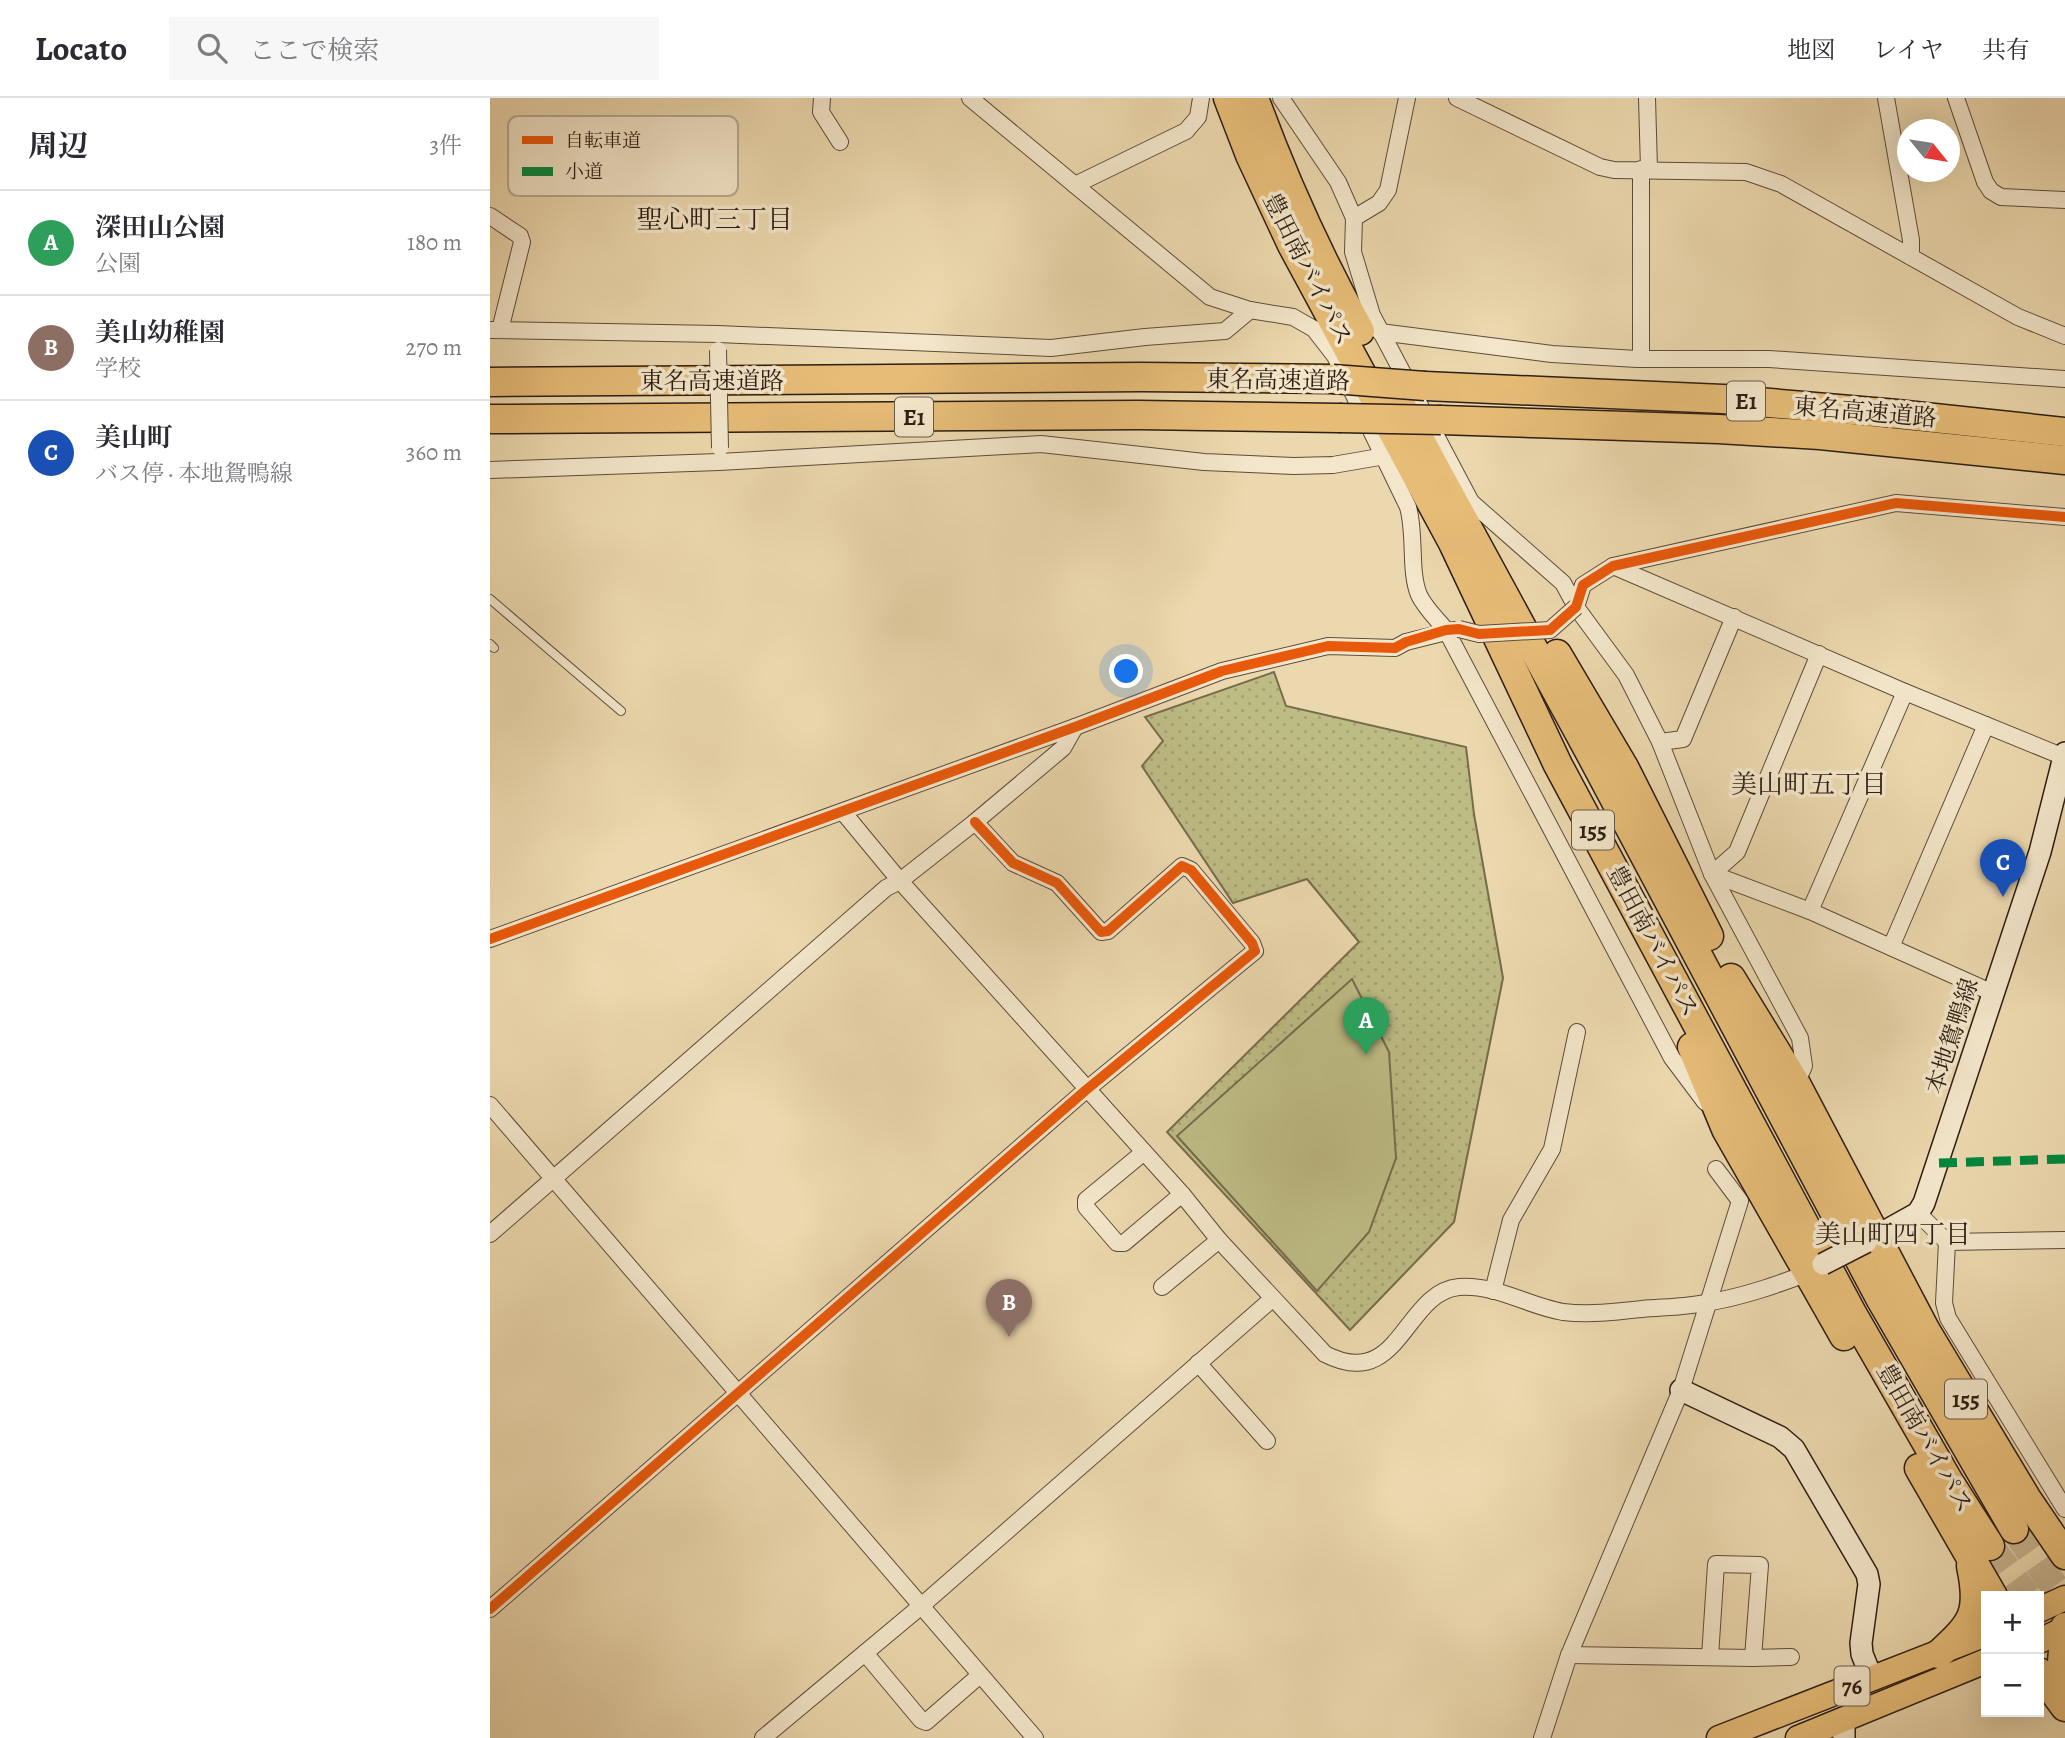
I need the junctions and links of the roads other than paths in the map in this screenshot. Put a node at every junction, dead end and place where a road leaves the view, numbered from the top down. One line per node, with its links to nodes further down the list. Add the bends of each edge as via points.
1 (822, 98): 12 (street, via 821,112)
2 (970, 98): 14 (street)
3 (1201, 98): 14 (street, via 1198,117 1186,131)
4 (1228, 98): 39 (highway, 豊田南バイパス / 155, via 1292,245 1453,543)
5 (1254, 98): 34 (highway, 豊田南バイパス / 155, via 1353,320)
6 (1281, 98): 17 (street, via 1338,181)
7 (1407, 98): 17 (street, via 1388,190 1379,203)
8 (1457, 98): 13 (street, via 1600,167)
9 (1647, 98): 13 (street)
10 (1886, 98): 18 (street)
11 (1956, 98): 15 (street, via 1985,182 1995,195)
12 (840, 142)
13 (1645, 169): 18 (street, via 1763,176); 24 (street)
14 (1075, 185): 19 (street, via 1210,297)
15 (2065, 200)
16 (490, 216): 20 (street, via 522,242)
17 (1354, 218): 21 (street, via 1353,252)
18 (1911, 257): 22 (street, via 2018,317)
19 (1250, 310): 23 (street, via 1225,331 1051,348); 30 (street, via 1293,317 1314,329 1335,356)
20 (495, 330): 23 (street)
21 (1380, 332): 24 (street, via 1552,354); 37 (street, via 1471,502 1563,583)
22 (2065, 336)
23 (718, 342): 29 (street, bridge)
24 (1641, 359): 25 (street, via 1769,359)
25 (2065, 379)
26 (490, 382): 28 (highway, 東名高速道路 / E1, bridge, via 1333,379 1723,399)
27 (490, 419): 31 (highway, 東名高速道路 / E1, bridge, via 1139,415 1441,420 1820,435)
28 (2065, 432)
29 (720, 455): 30 (street, via 1041,444 1205,462 1294,466); 32 (street)
30 (1385, 456): 40 (street, via 1413,525 1419,594 1425,606)
31 (2065, 460)
32 (490, 470)
33 (2065, 517): 35 (street, via 1896,503)
34 (1485, 561): 57 (highway, 155, via 1556,653 1591,711 1732,981); 84 (highway, 豊田南バイパス / 155, via 1880,1298)
35 (1614, 566): 37 (street, via 1583,585); 38 (street)
36 (490, 599): 43 (lane)
37 (1576, 607): 40 (street, bridge, via 1550,630 1479,634); 46 (street, via 1626,675)
38 (1734, 617): 41 (street); 46 (street, via 1683,739)
39 (1489, 622): 60 (highway, 155, via 1511,685 1590,856 1697,1056); 86 (highway, 豊田南バイパス / 155, via 1558,765 1853,1315 1948,1480)
40 (1453, 630): 45 (street, via 1395,648 1328,646 1222,671); 60 (street, via 1672,1058)
41 (1819, 654): 42 (street); 50 (street, via 1737,852)
42 (1905, 692): 44 (street); 52 (street)
43 (621, 711)
44 (1986, 725): 47 (street); 54 (street)
45 (1075, 727): 48 (street); 49 (street, via 1063,748)
46 (1660, 742): 50 (street)
47 (2065, 755): 55 (main road, 本地鴛鴨線, via 2040,852)
48 (843, 812): 51 (street); 53 (street)
49 (975, 822): 51 (street); 58 (street, via 1013,863 1056,883 1101,932 1108,931 1182,866 1191,870 1252,943 1255,951)
50 (1712, 874): 52 (street); 57 (street, via 1801,1038 1804,1066)
51 (900, 881): 58 (street); 63 (street, via 886,888)
52 (1810, 911): 54 (street)
53 (490, 939)
54 (1891, 947): 55 (street)
55 (1993, 993): 65 (main road, 本地鴛鴨線, via 1939,1163)
56 (1577, 1032): 73 (street, via 1552,1149 1511,1220)
57 (1796, 1084): 68 (highway, 155)
58 (1086, 1090): 61 (street); 78 (street)
59 (490, 1105): 63 (street)
60 (1726, 1129): 71 (highway, 155)
61 (1144, 1152): 64 (street); 64 (street, via 1086,1200 1086,1207 1117,1243 1124,1243)
62 (1716, 1169): 75 (street, via 1740,1201)
63 (554, 1178): 66 (street); 78 (street)
64 (1182, 1194): 67 (street)
65 (1918, 1213): 68 (main road); 70 (street)
66 (490, 1234)
67 (1219, 1240): 72 (street); 74 (street)
68 (1871, 1240): 71 (main road, bridge); 80 (highway, 155)
69 (2065, 1240): 70 (street)
70 (1947, 1242): 79 (street, via 1944,1304 1948,1318)
71 (1816, 1269): 75 (street); 86 (highway, 155)
72 (1162, 1287)
73 (1493, 1291): 74 (street, via 1473,1287 1443,1291 1385,1352 1354,1364 1325,1354); 75 (street, via 1584,1315)
74 (1272, 1298): 76 (street)
75 (1710, 1303): 77 (street)
76 (1198, 1363): 81 (street); 90 (street)
77 (1681, 1390): 98 (street); 104 (main road, via 1780,1437 1794,1449 1867,1574 1861,1643)
78 (738, 1394): 90 (street); 92 (street)
79 (2015, 1425): 80 (street); 83 (street)
80 (1991, 1439): 82 (highway, 155)
81 (1267, 1441)
82 (2027, 1499): 85 (highway); 87 (highway, 155)
83 (2065, 1509)
84 (2014, 1529)
85 (2065, 1537)
86 (1979, 1551): 88 (highway, 155); 97 (highway, 155, via 1975,1608 1964,1631)
87 (2065, 1555)
88 (1991, 1591)
89 (2065, 1598): 91 (main road)
90 (920, 1607): 96 (street); 103 (street)
91 (2044, 1608)
92 (490, 1609)
93 (2065, 1628): 95 (main road); 106 (highway)
94 (1981, 1636): 97 (main road, 76)
95 (2044, 1638)
96 (865, 1653): 103 (street, via 926,1723); 109 (street)
97 (1939, 1654): 104 (main road, 76)
98 (1569, 1655): 99 (street); 111 (street)
99 (1710, 1657): 101 (street); 101 (street, via 1716,1564 1760,1565)
100 (1791, 1657): 101 (street)
101 (1753, 1658)
102 (1981, 1663): 108 (main road, 76)
103 (980, 1675): 110 (street)
104 (1872, 1679): 112 (main road, 76)
105 (2044, 1679): 107 (highway)
106 (2065, 1680)
107 (2065, 1707)
108 (1844, 1729): 113 (main road, 76)
109 (763, 1738)
110 (1035, 1738)
111 (1542, 1738)
112 (1718, 1738)
113 (1798, 1738)

